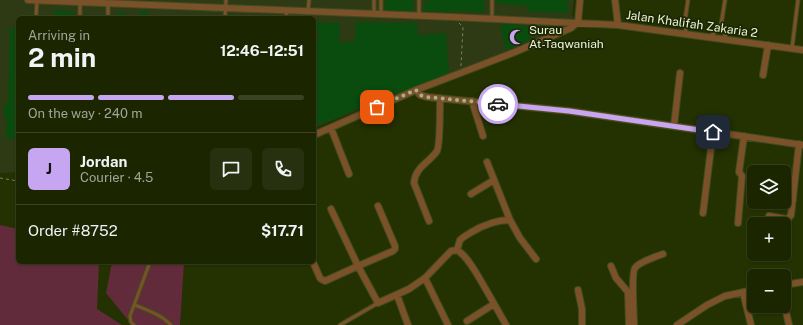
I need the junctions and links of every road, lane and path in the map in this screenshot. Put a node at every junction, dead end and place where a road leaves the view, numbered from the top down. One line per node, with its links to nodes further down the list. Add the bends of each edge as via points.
1 (28, 0): 2 (street, Jalan Khalifah Zakaria 2)
2 (37, 0): 15 (street, Jalan Khalifah Zakaria 2); 23 (lane)
3 (226, 0): 18 (lane)
4 (308, 0): 20 (lane)
5 (374, 0): 21 (lane)
6 (381, 0): 22 (lane)
7 (419, 0): 28 (lane)
8 (492, 0): 30 (lane)
9 (580, 0): 31 (street)
10 (615, 0): 32 (street)
11 (688, 0): 34 (lane)
12 (725, 0): 33 (lane)
13 (798, 0): 38 (lane)
14 (97, 1): 15 (street, Jalan Khalifah Zakaria 2); 16 (street, Jalan Khalifah Zakaria 2)
15 (80, 2): 24 (lane)
16 (108, 3): 17 (street, Jalan Khalifah Zakaria 2); 25 (lane)
17 (154, 3): 18 (street, Jalan Khalifah Zakaria 2)
18 (225, 8): 19 (street, Jalan Khalifah Zakaria 2); 26 (lane)
19 (286, 10): 20 (street, Jalan Khalifah Zakaria 2); 27 (lane)
20 (308, 11): 21 (street, Jalan Khalifah Zakaria 2)
21 (374, 14): 22 (street, Jalan Khalifah Zakaria 2)
22 (381, 14): 28 (street, Jalan Khalifah Zakaria 2)
23 (36, 16)
24 (80, 16)
25 (108, 16)
26 (225, 16)
27 (287, 16)
28 (419, 16): 29 (street, Jalan Khalifah Zakaria 2)
29 (452, 17): 30 (street, Jalan Khalifah Zakaria 2); 40 (path, via 463,27)
30 (492, 19): 31 (street, Jalan Khalifah Zakaria 2)
31 (578, 22): 32 (street, Jalan Khalifah Zakaria 2); 40 (street, via 571,28)
32 (618, 25): 34 (street, Jalan Khalifah Zakaria 2)
33 (721, 25): 35 (lane); 36 (lane)
34 (686, 34): 35 (street, Jalan Khalifah Zakaria 2)
35 (710, 37): 36 (street, Jalan Khalifah Zakaria 2)
36 (727, 40): 37 (street, Jalan Khalifah Zakaria 2)
37 (768, 45): 38 (street, Jalan Khalifah Zakaria 2); 42 (street)
38 (792, 48): 39 (street, Jalan Khalifah Zakaria 2)
39 (803, 50)
40 (461, 73): 43 (street)
41 (680, 73): 46 (street)
42 (763, 75)
43 (416, 90): 44 (street, via 422,96); 47 (street)
44 (440, 98): 45 (street); 67 (street, via 437,151 414,177)
45 (472, 101): 46 (street); 50 (street)
46 (674, 126): 48 (street)
47 (331, 128): 49 (street); 54 (street)
48 (713, 132): 51 (street); 64 (street)
49 (316, 134)
50 (483, 136)
51 (744, 136): 52 (street); 68 (street, via 739,172 742,176)
52 (801, 145): 58 (street)
53 (486, 162): 57 (street)
54 (349, 174)
55 (0, 178): 59 (path)
56 (791, 179): 58 (street)
57 (494, 180): 60 (street); 66 (street)
58 (795, 180): 61 (street)
59 (16, 181)
60 (471, 194)
61 (793, 200): 65 (street, via 788,219)
62 (378, 206): 74 (street, via 395,249)
63 (331, 208): 74 (street)
64 (703, 213)
65 (769, 216)
66 (510, 220): 69 (street, via 489,223 474,231 460,240); 71 (street)
67 (429, 221)
68 (738, 223)
69 (457, 250): 76 (street, via 451,251); 85 (street, via 466,258)
70 (663, 254): 96 (street, via 635,267)
71 (536, 259)
72 (149, 264): 84 (lane)
73 (314, 264): 74 (street, via 324,281)
74 (358, 266): 83 (street)
75 (611, 266): 95 (street, via 616,278 628,292)
76 (424, 278): 82 (street); 92 (street)
77 (803, 282): 78 (street)
78 (791, 284)
79 (578, 290): 94 (street)
80 (747, 291): 81 (street)
81 (743, 292): 97 (street, via 725,296); 98 (street)
82 (397, 295): 83 (street); 91 (street)
83 (378, 303): 90 (lane)
84 (135, 304): 88 (lane, via 130,316); 89 (lane)
85 (494, 304): 87 (street); 93 (street)
86 (786, 313): 99 (street)
87 (467, 320)
88 (134, 325)
89 (172, 325)
90 (340, 325)
91 (408, 325)
92 (448, 325)
93 (506, 325)
94 (582, 325)
95 (629, 325)
96 (634, 325)
97 (677, 325)
98 (751, 325)
99 (789, 325)

